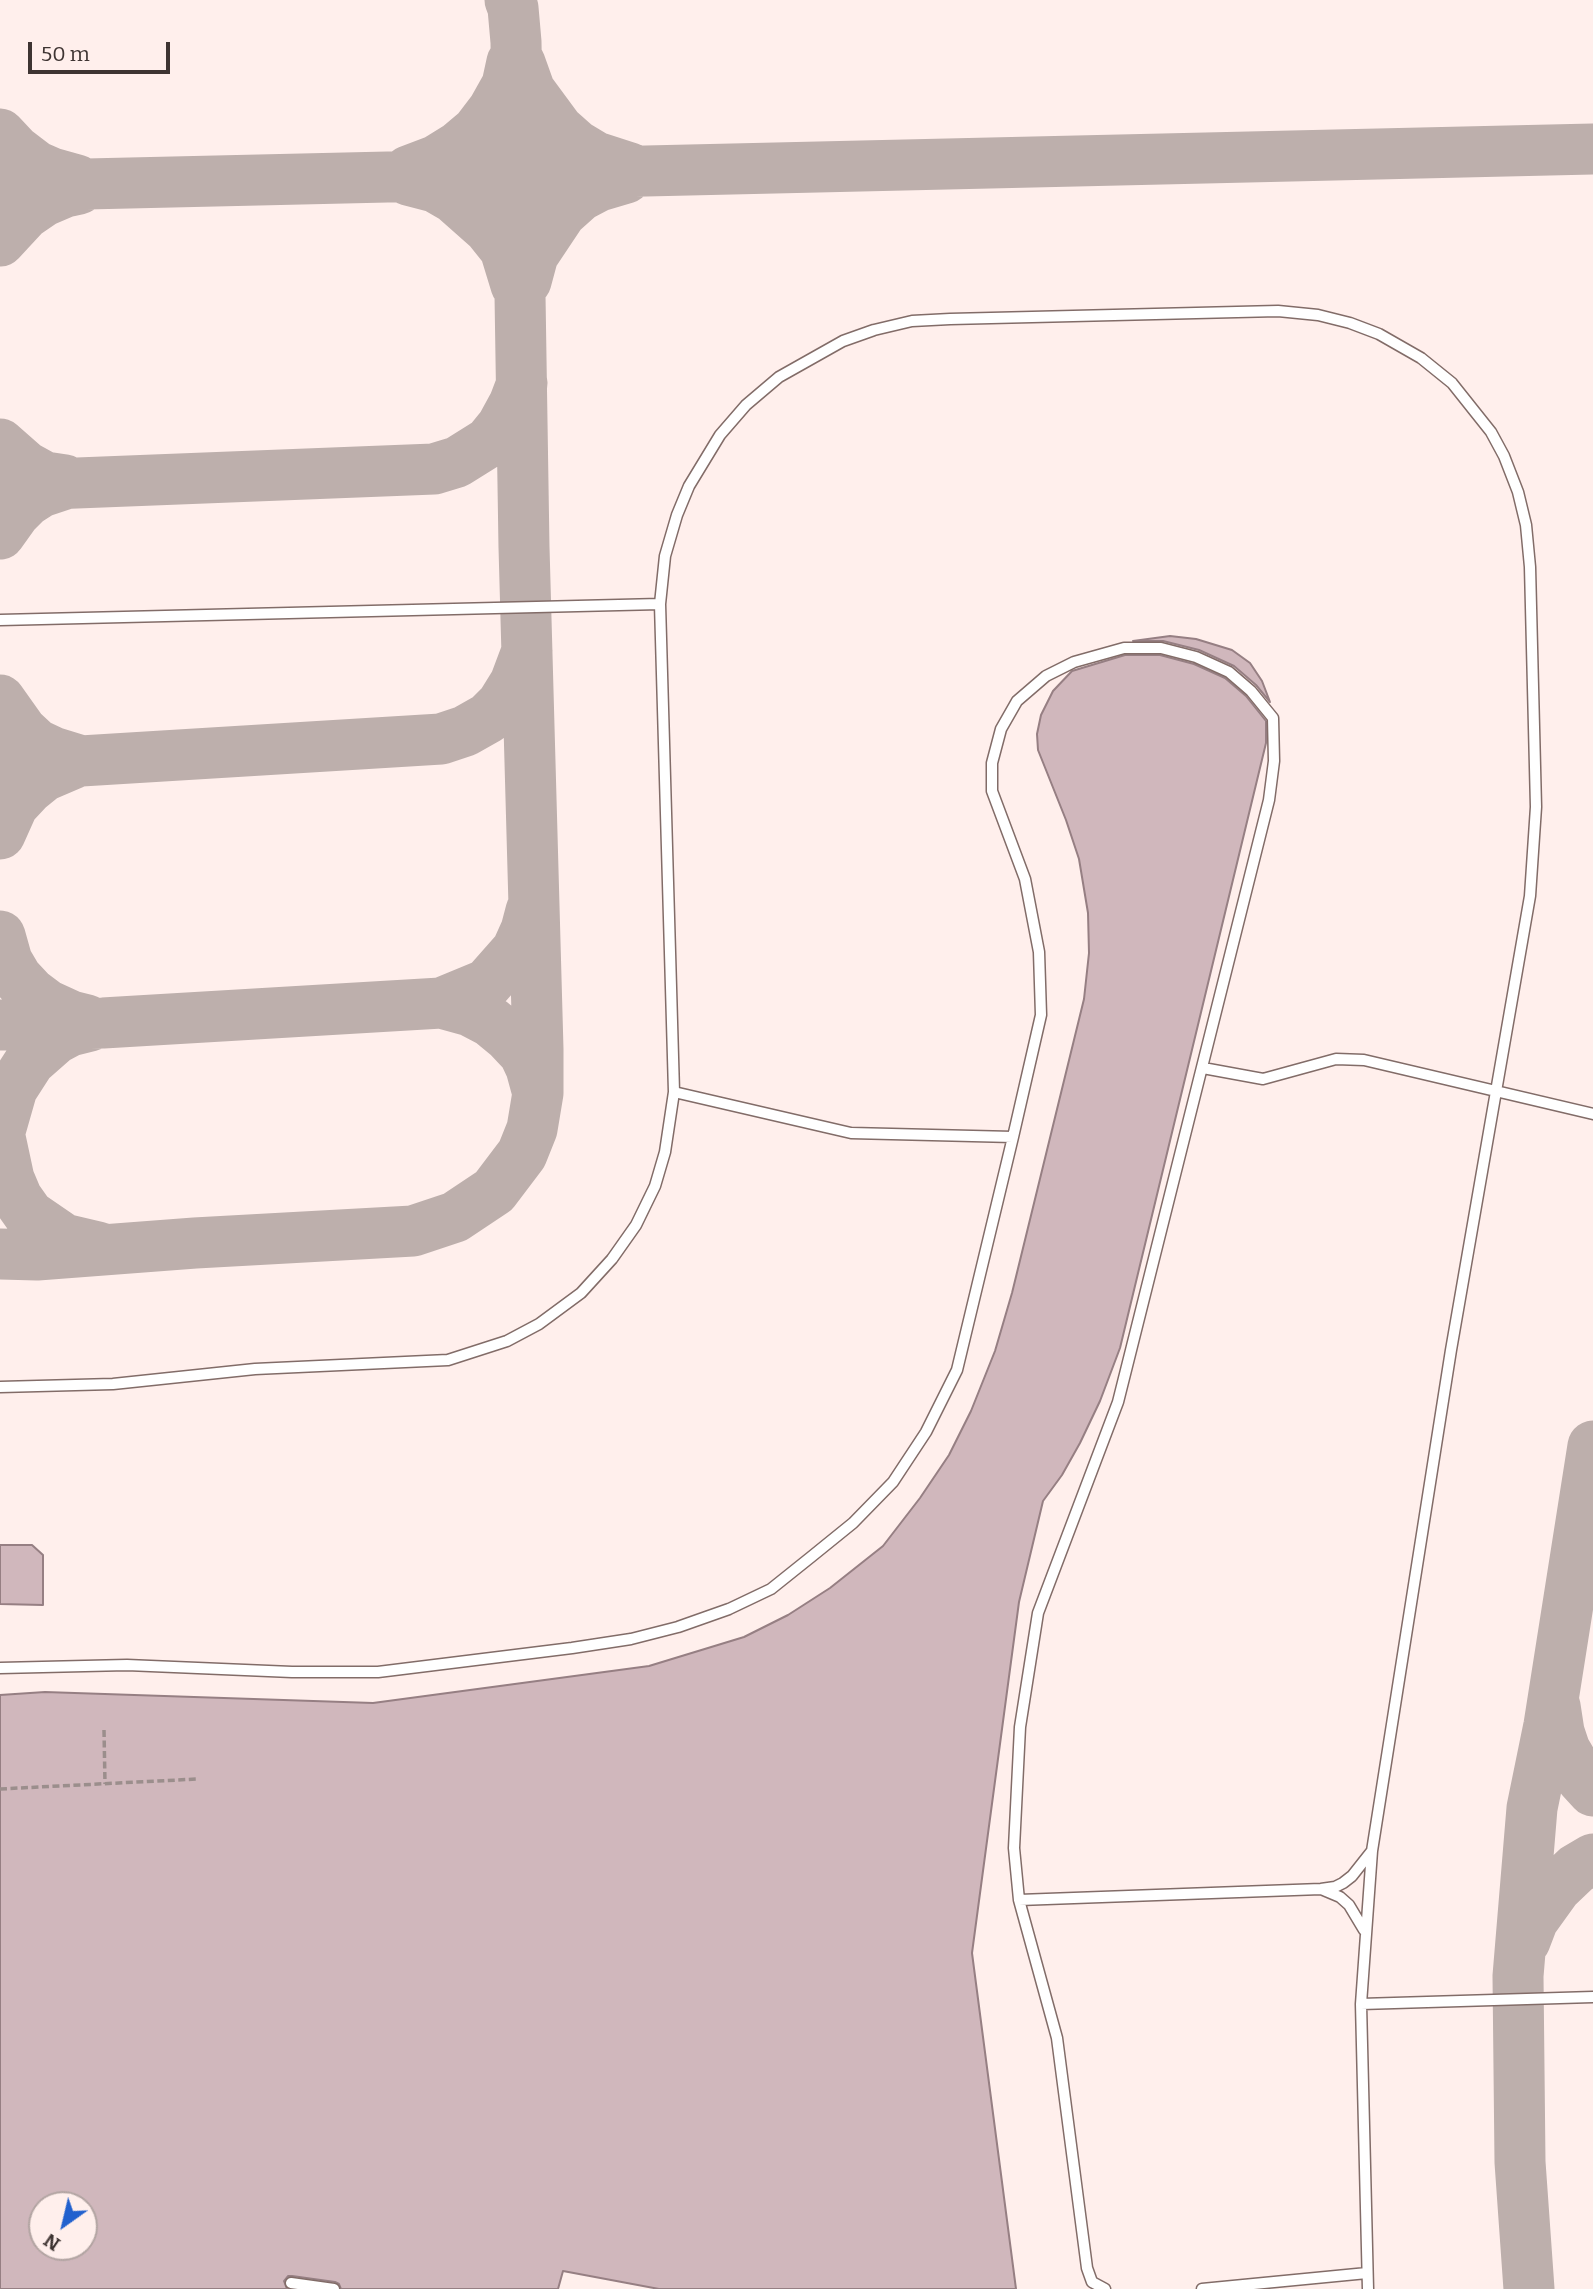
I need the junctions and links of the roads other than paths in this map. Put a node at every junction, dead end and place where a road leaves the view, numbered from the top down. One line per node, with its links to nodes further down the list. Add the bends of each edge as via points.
1 (660, 604): 2 (lane); 4 (lane, via 665,556 677,515 720,435 779,377 843,341 874,330 950,319 1278,311 1350,323 1399,345 1437,369 1482,418 1504,456 1526,525 1535,807 1530,896); 5 (lane)
2 (0, 620)
3 (1203, 1068): 4 (lane, via 1262,1079 1336,1059 1364,1060); 7 (lane, via 1269,800 1273,718 1228,672 1161,648 1124,648 1074,662 1017,701 1001,729 992,763 992,791 1025,879 1039,952 1041,1015); 12 (lane, via 1118,1402 1038,1613 1020,1727 1014,1848)
4 (1496, 1090): 6 (lane); 10 (lane)
5 (674, 1092): 7 (lane, via 851,1133); 8 (lane, via 665,1152 636,1225 581,1293 507,1341 448,1360 255,1368 113,1384)
6 (1593, 1114)
7 (1013, 1137): 9 (lane, via 957,1370 926,1432 893,1482 853,1523 771,1589 729,1609 631,1639 378,1672 127,1665)
8 (0, 1387)
9 (0, 1668)
10 (1372, 1851): 11 (lane, via 1352,1876); 13 (lane)
11 (1321, 1889): 12 (lane); 13 (lane, via 1349,1905)
12 (1019, 1900): 19 (lane, via 1057,2038 1087,2268 1092,2282)
13 (1365, 1933): 15 (lane)
14 (1593, 1997): 15 (lane)
15 (1361, 2004): 16 (lane)
16 (1367, 2273): 20 (lane); 21 (lane)
17 (292, 2283): 18 (lane)
18 (334, 2289)
19 (1105, 2289)
20 (1202, 2289)
21 (1368, 2289)

